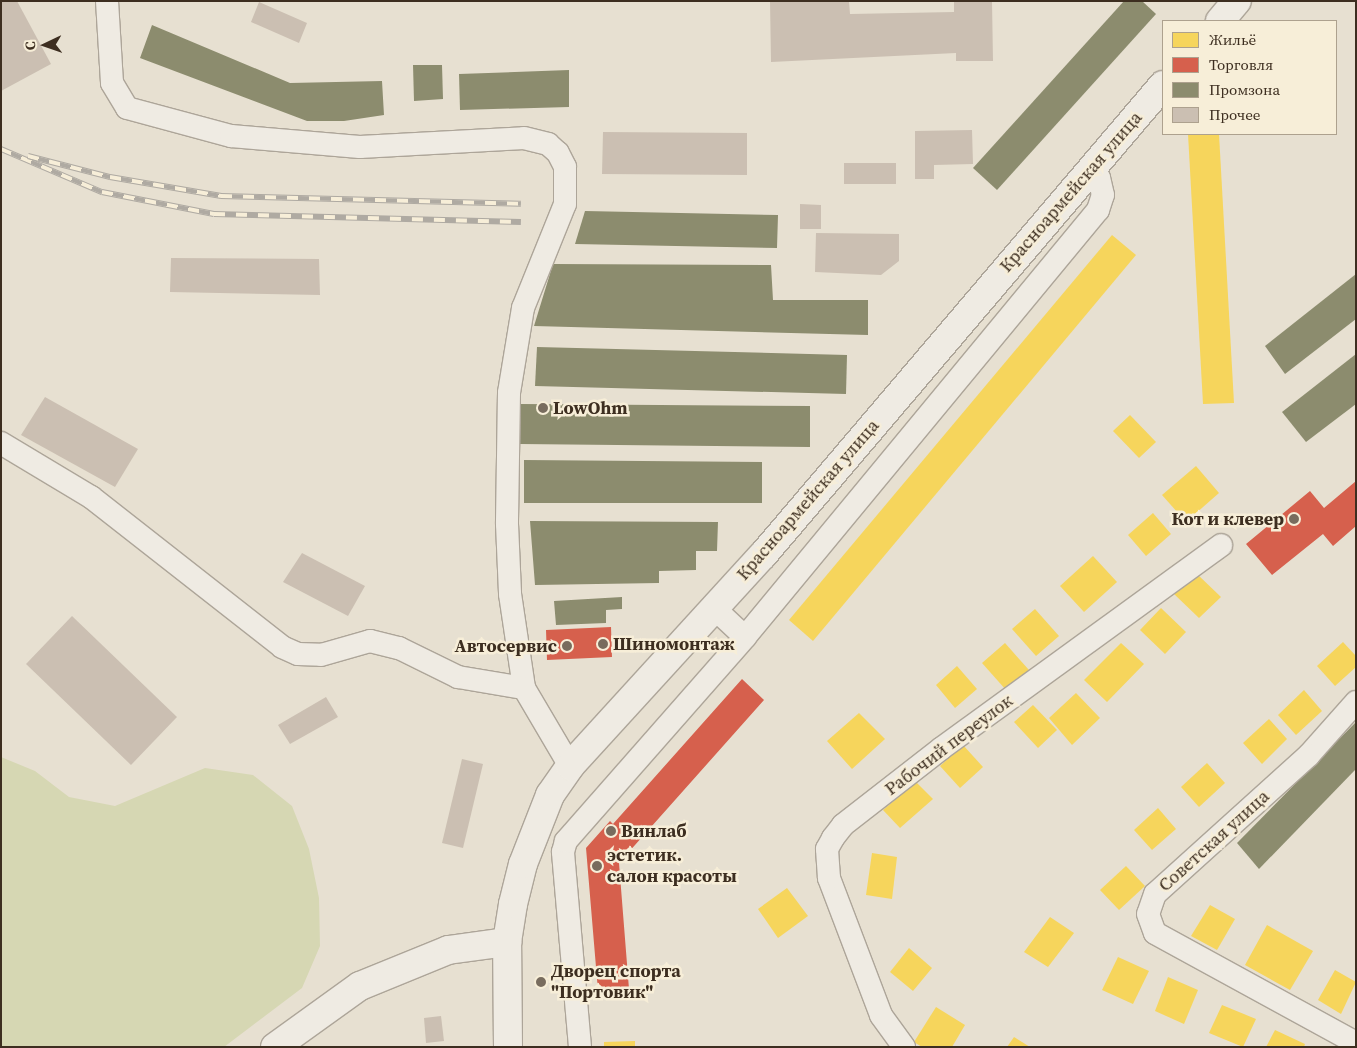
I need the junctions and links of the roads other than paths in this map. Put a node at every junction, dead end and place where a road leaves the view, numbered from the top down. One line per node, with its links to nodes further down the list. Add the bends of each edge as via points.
1 (107, 1): 10 (street, via 112,83 127,108 231,136 360,147 524,138 548,144 558,154 565,167 565,204 523,308 509,394 510,594)
2 (1237, 1): 3 (main road)
3 (1221, 20)
4 (1162, 86): 5 (main road, Красноармейская улица)
5 (1089, 170): 8 (main road, Красноармейская улица); 9 (street, via 1099,178 1103,195 1098,210)
6 (1, 443): 10 (street, via 92,497 282,647 298,654 321,655 370,641 399,648 458,677)
7 (1221, 545): 18 (street, Рабочий переулок, via 942,748 842,825 833,838 827,850 829,878 881,1015)
8 (714, 608): 9 (street); 12 (main road, Красноармейская улица)
9 (745, 637): 17 (street, via 566,841 563,852)
10 (524, 688): 12 (street)
11 (1356, 702): 14 (street, Советская улица, via 1309,755 1154,894 1148,914 1155,933)
12 (570, 766): 13 (main road, Красноармейская улица, via 536,826 523,864)
13 (507, 942): 15 (main road, via 448,950 360,986); 16 (main road)
14 (1356, 1042)
15 (275, 1047)
16 (508, 1047)
17 (580, 1047)
18 (904, 1047)

